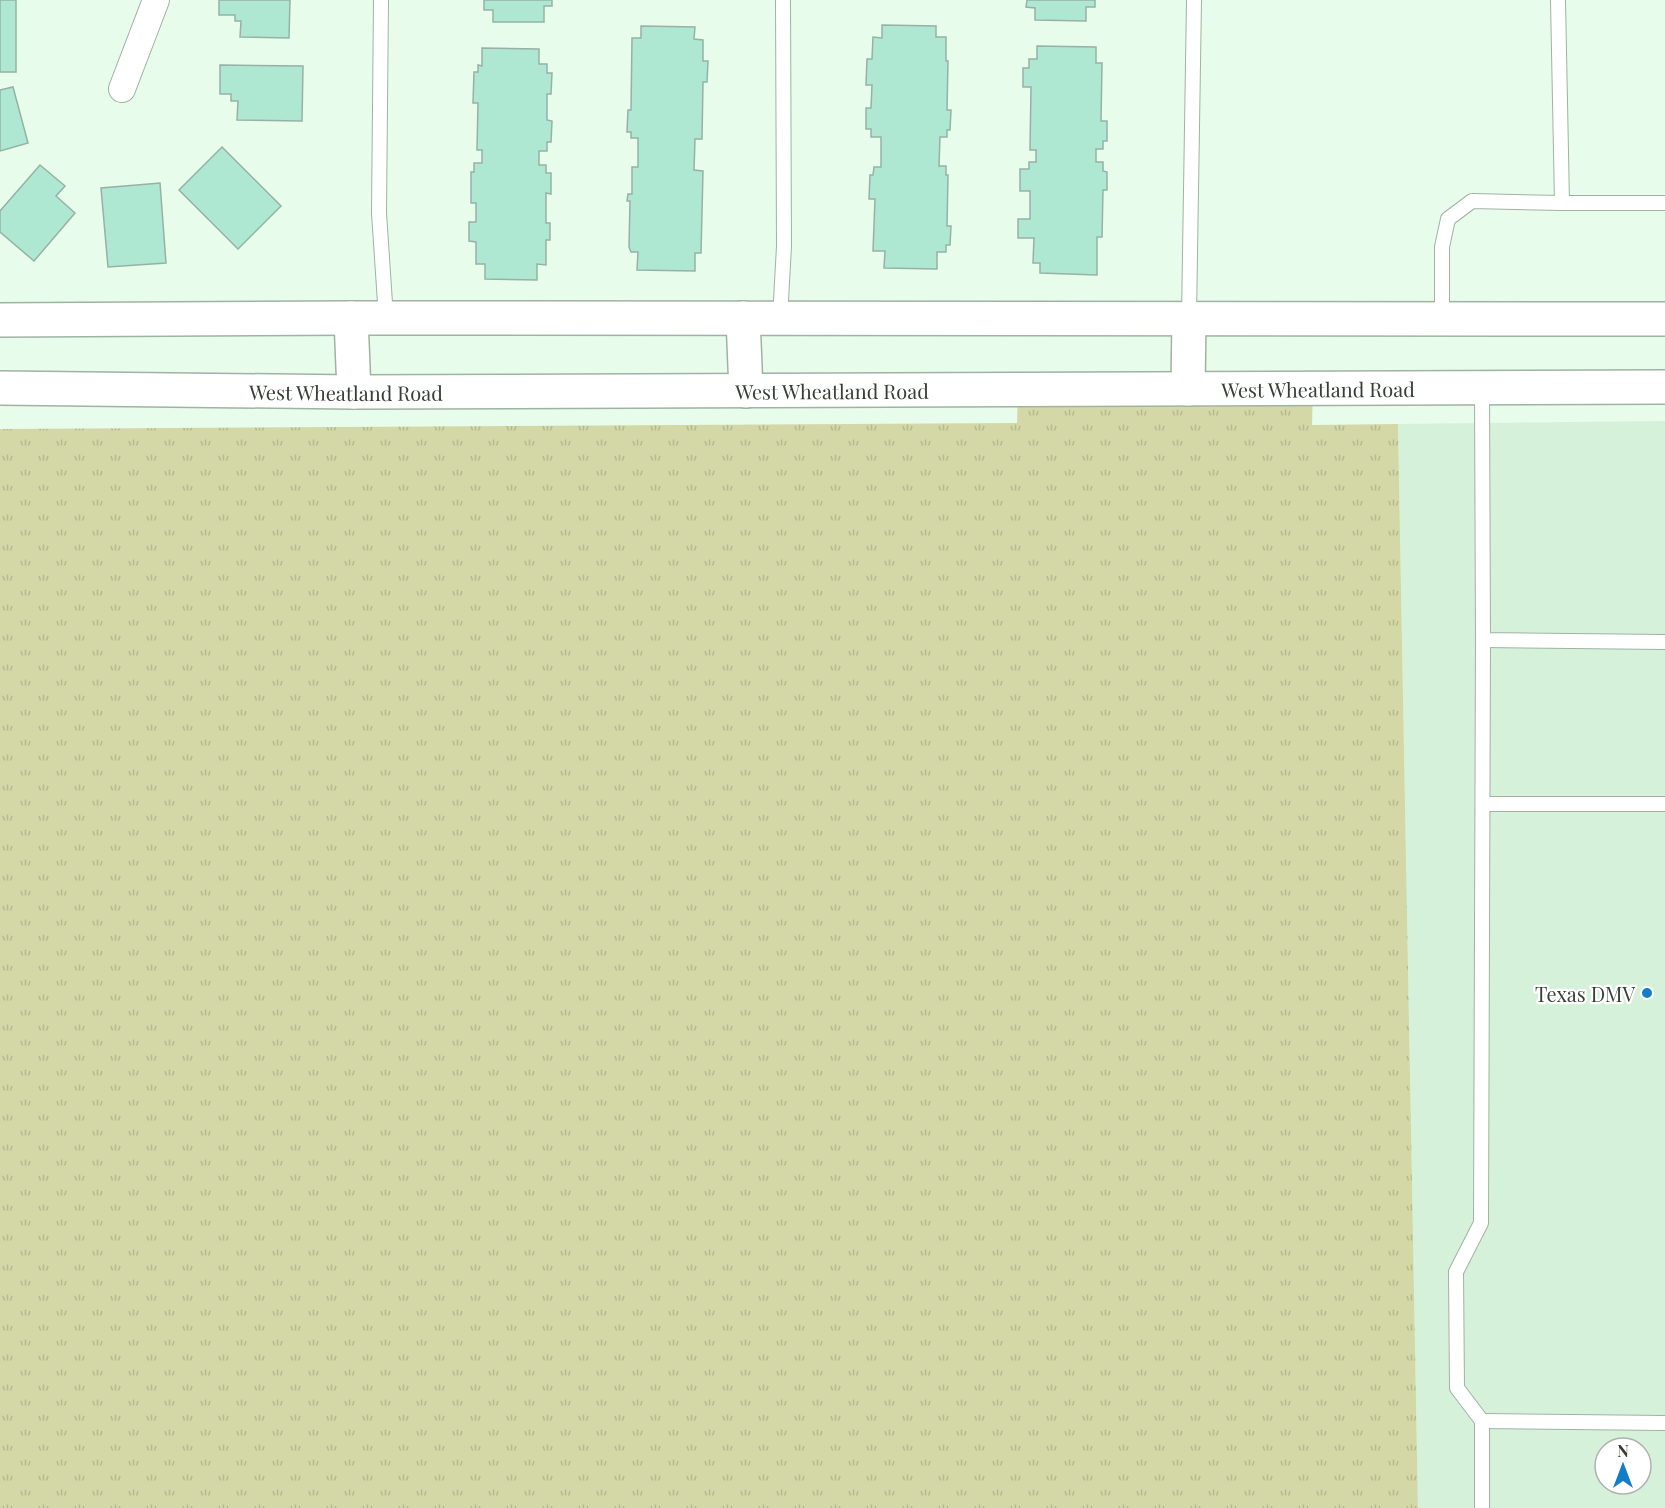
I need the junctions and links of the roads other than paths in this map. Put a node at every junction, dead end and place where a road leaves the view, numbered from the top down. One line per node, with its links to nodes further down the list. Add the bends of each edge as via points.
1 (156, 0): 6 (street)
2 (381, 0): 10 (lane, via 380,213)
3 (783, 0): 13 (lane, via 784,246)
4 (1194, 0): 12 (lane)
5 (1558, 0): 7 (lane)
6 (122, 89)
7 (1562, 203): 8 (lane); 14 (lane, via 1472,201 1448,219 1442,247)
8 (1665, 203)
9 (351, 318): 10 (main road); 16 (main road); 22 (main road)
10 (386, 318): 11 (main road)
11 (743, 318): 13 (main road); 21 (main road)
12 (1189, 318): 13 (main road); 14 (main road); 20 (main road)
13 (780, 319)
14 (1442, 319): 15 (main road)
15 (1665, 319)
16 (0, 320)
17 (0, 387): 22 (main road, West Wheatland Road)
18 (1665, 387): 19 (main road, West Wheatland Road)
19 (1482, 388): 20 (main road, West Wheatland Road); 23 (lane)
20 (1188, 389): 21 (main road, West Wheatland Road)
21 (746, 391): 22 (main road, West Wheatland Road)
22 (354, 392)
23 (1483, 640): 24 (lane); 25 (lane)
24 (1665, 642)
25 (1483, 804): 26 (lane); 27 (lane, via 1481,1223 1456,1272 1457,1388)
26 (1665, 804)
27 (1482, 1421): 28 (lane); 29 (lane)
28 (1665, 1423)
29 (1482, 1508)

